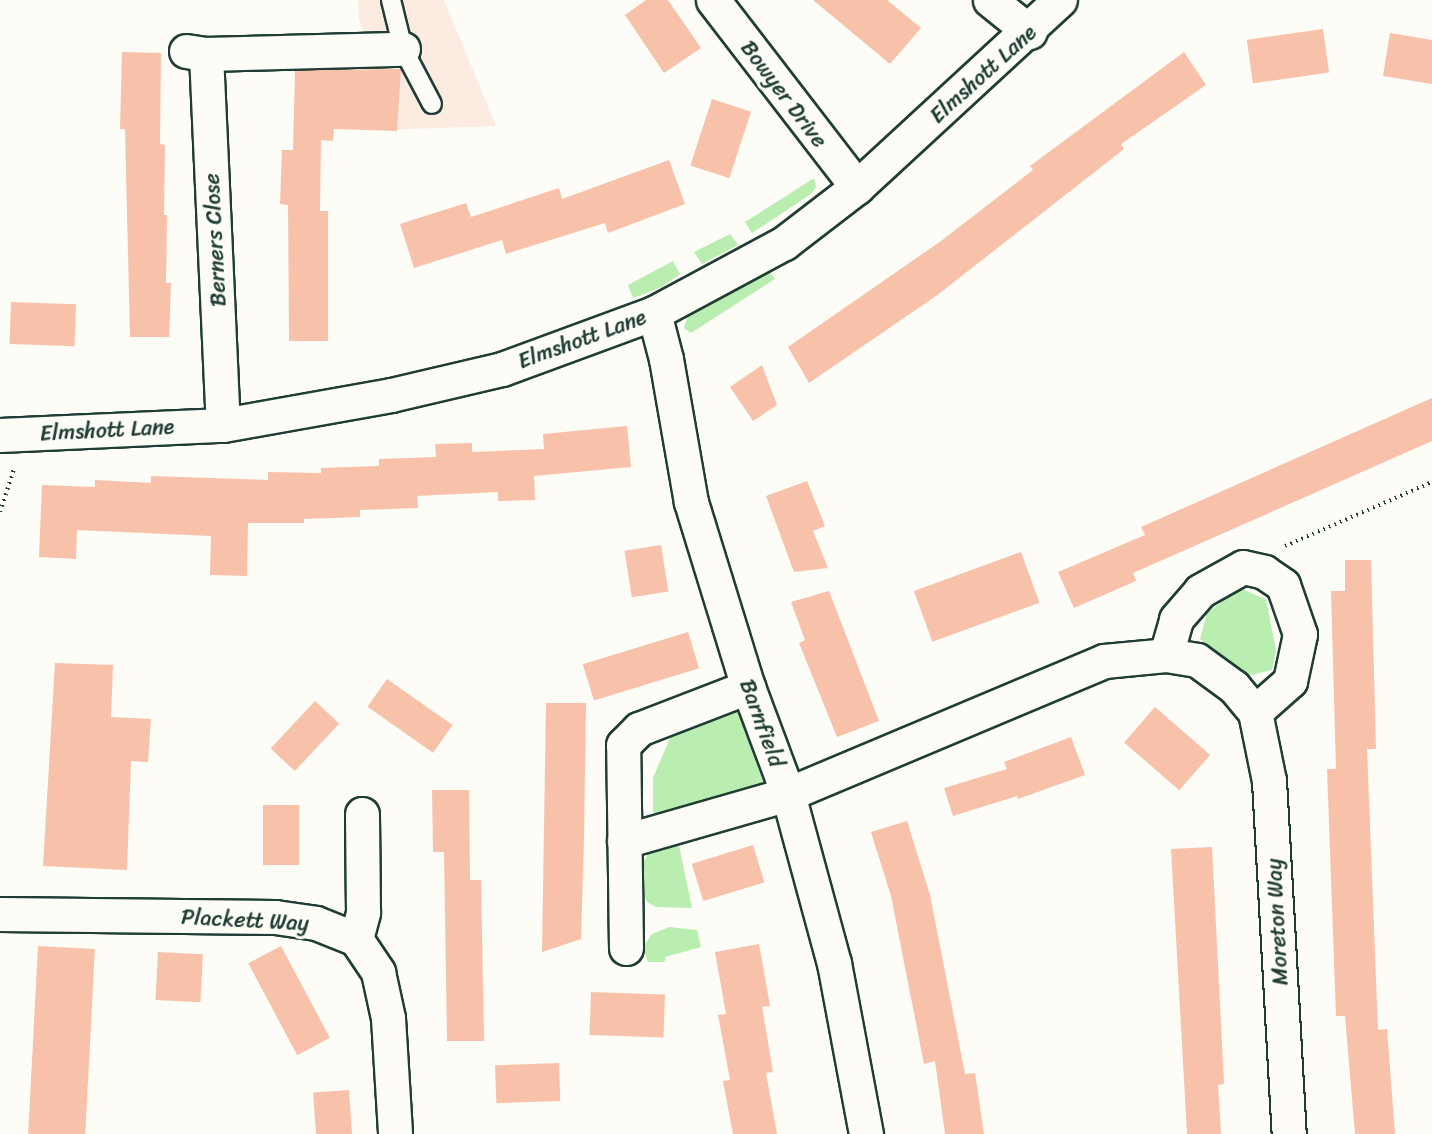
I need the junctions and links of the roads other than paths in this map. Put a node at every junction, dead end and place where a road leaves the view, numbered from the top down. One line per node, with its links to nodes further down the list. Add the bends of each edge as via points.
1 (392, 0): 6 (lane)
2 (713, 0): 8 (street, Bowyer Drive)
3 (990, 0): 5 (street)
4 (1060, 0): 5 (street, Elmshott Lane)
5 (1030, 32): 8 (street, Elmshott Lane)
6 (403, 49): 7 (lane); 10 (street, Berners Close, via 195,52)
7 (432, 104)
8 (857, 187): 9 (street, Elmshott Lane, via 784,243)
9 (654, 313): 10 (street, Elmshott Lane, via 502,369 390,395); 13 (street, Barnfield, via 666,359 690,502)
10 (223, 425): 11 (street, Elmshott Lane)
11 (8, 435)
12 (1166, 655): 14 (street, Moreton Way, via 1197,660 1234,687); 14 (street, via 1176,620 1200,591 1244,567 1283,585 1300,634 1290,681); 15 (street, Moreton Way, via 1104,661)
13 (748, 687): 15 (street, Barnfield); 17 (street, via 639,729 624,745)
14 (1255, 712): 23 (street, Moreton Way, via 1269,781)
15 (788, 794): 17 (street, Moreton Way); 22 (street, Barnfield, via 834,963)
16 (362, 814): 19 (street, via 363,912)
17 (624, 841): 20 (street)
18 (0, 914): 19 (street, Plackett Way, via 275,917 316,923)
19 (356, 939): 21 (street, via 378,972 388,1018)
20 (626, 948)
21 (395, 1134)
22 (866, 1134)
23 (1289, 1134)

